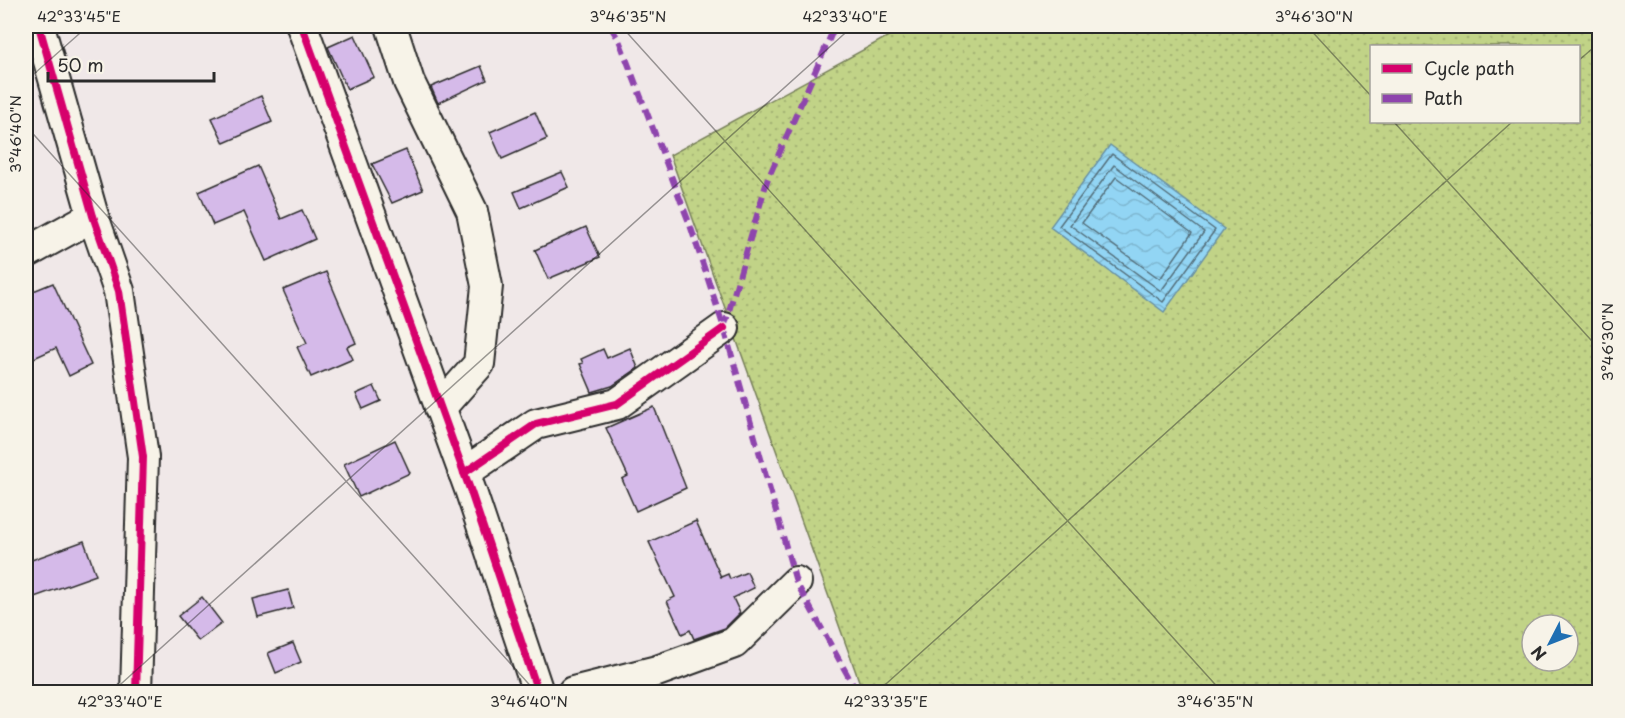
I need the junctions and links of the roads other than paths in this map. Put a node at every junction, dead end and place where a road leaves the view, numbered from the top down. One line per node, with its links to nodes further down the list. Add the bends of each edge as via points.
1 (39, 26): 4 (street)
2 (302, 26): 7 (street)
3 (391, 26): 7 (street, via 409,82 472,211 487,286 479,364)
4 (93, 216): 5 (street); 10 (street, via 119,291 143,457)
5 (26, 253)
6 (724, 328): 8 (street, via 617,404 536,424)
7 (440, 408): 8 (street)
8 (464, 473): 11 (street)
9 (796, 582): 12 (street, via 734,643 657,671)
10 (136, 693)
11 (538, 693)
12 (573, 693)

